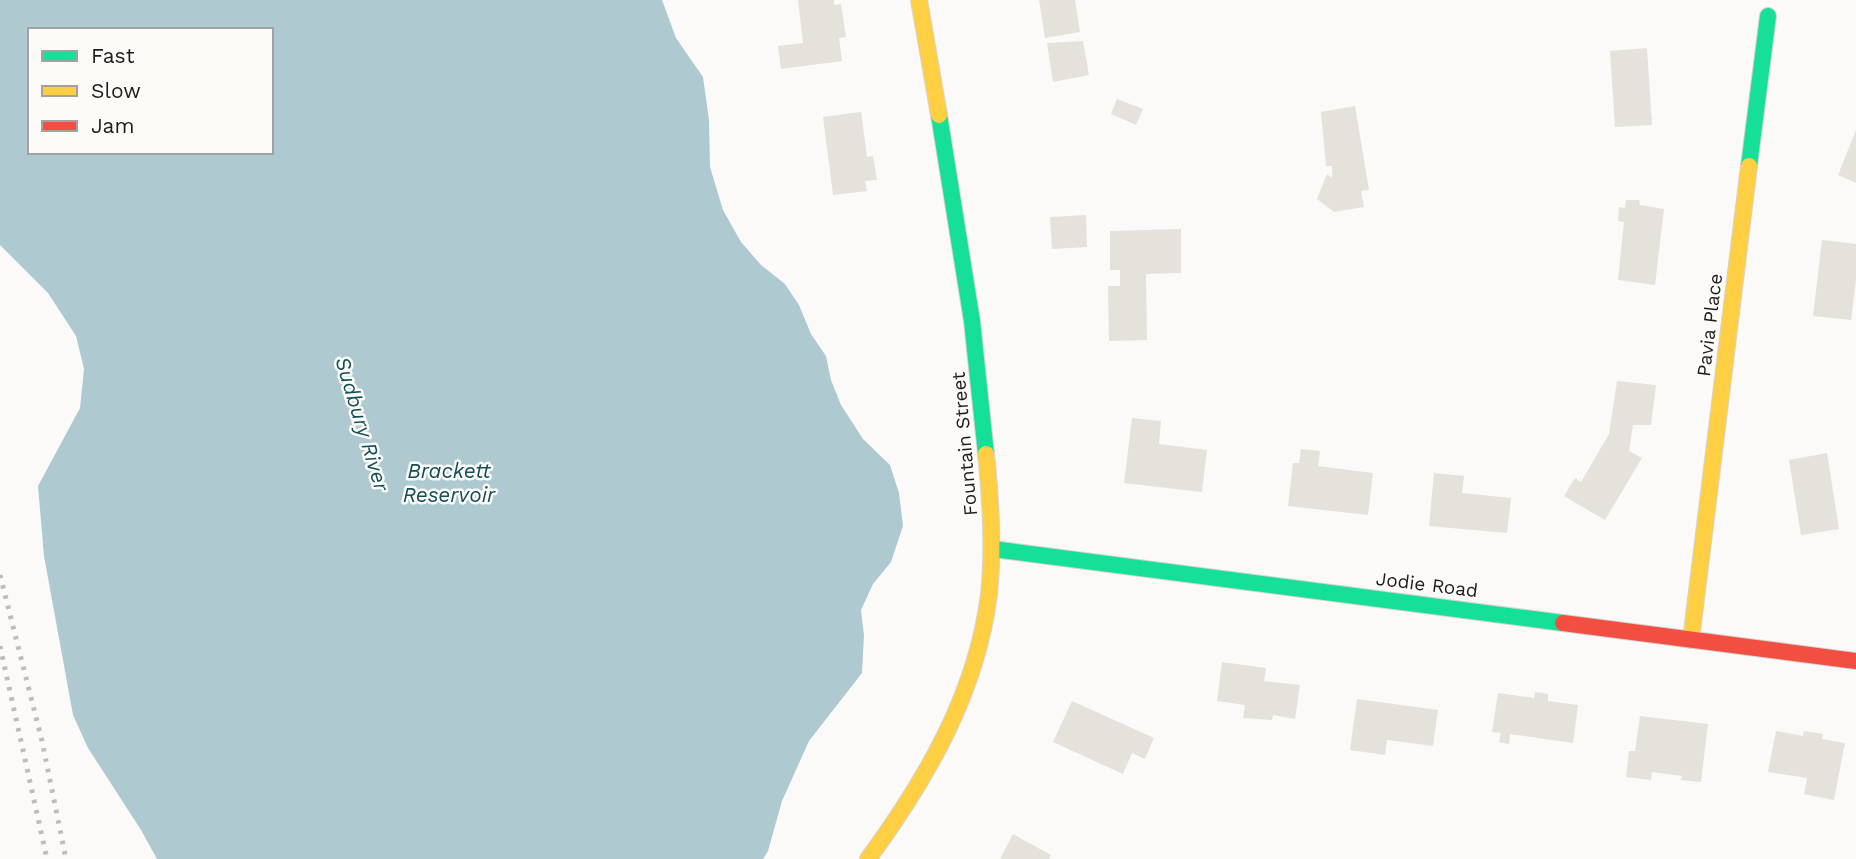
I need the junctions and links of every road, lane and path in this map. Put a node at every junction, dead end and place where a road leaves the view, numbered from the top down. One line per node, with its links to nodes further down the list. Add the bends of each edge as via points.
1 (919, 0): 3 (street, Fountain Street, via 980,379)
2 (1768, 16): 4 (street, Pavia Place)
3 (993, 549): 4 (street, Jodie Road); 6 (street, Fountain Street, via 985,617 969,679 938,749)
4 (1691, 640): 5 (street, Jodie Road)
5 (1856, 660)
6 (868, 859)

